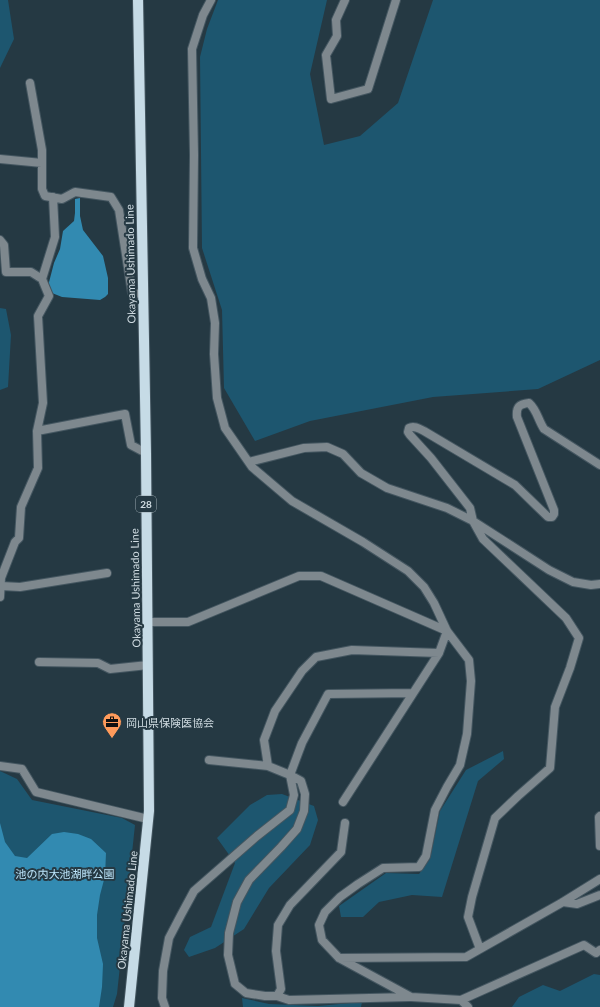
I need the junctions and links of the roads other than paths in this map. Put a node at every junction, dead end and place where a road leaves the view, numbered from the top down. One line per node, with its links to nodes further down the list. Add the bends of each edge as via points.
1 (138, 0): 11 (main road, Okayama Ushimado Line / 28)
2 (211, 0): 14 (street, via 203,15 192,49 193,248 202,279 211,298 215,323 217,398 226,428)
3 (345, 0): 4 (street, via 336,20 337,36 326,55 331,99 368,89)
4 (396, 0)
5 (30, 84): 7 (street)
6 (0, 159): 7 (street)
7 (42, 163): 8 (street, via 42,189 45,196)
8 (53, 197): 10 (street, via 55,237); 11 (street, via 62,199 75,192 111,197 119,210 132,293)
9 (0, 240): 10 (street, via 4,245 6,272 31,272)
10 (42, 279): 12 (street, via 49,296 38,316 43,403)
11 (143, 294): 13 (main road, Okayama Ushimado Line / 28)
12 (37, 431): 13 (street, via 125,414 132,445); 19 (street, via 38,468 21,507 19,538 15,542)
13 (146, 453): 21 (main road, Okayama Ushimado Line / 28)
14 (249, 462): 16 (street, via 304,448 327,447 343,454 361,473 387,488 447,508); 22 (street, via 292,501 408,571 424,587)
15 (600, 465): 16 (street, via 544,429 534,408 529,404 518,407 517,417 554,510 552,517 548,517 515,485 424,431 411,426 408,432 410,436 431,458 470,508)
16 (473, 521): 18 (street, via 549,570 573,582); 39 (street, via 483,539 566,618 579,638 555,707 550,768 496,818 468,917)
17 (107, 573): 19 (street, via 20,587)
18 (600, 584)
19 (1, 586): 20 (street)
20 (0, 597)
21 (147, 622): 22 (street, via 188,622 299,576 321,576); 25 (main road, Okayama Ushimado Line / 28)
22 (447, 632): 23 (street); 41 (street, via 469,660 471,681 467,734 460,765 435,810 426,856 419,866 383,868 340,897 324,912 320,925 322,940)
23 (439, 653): 26 (street); 29 (street, via 352,650 316,657 302,671 275,710 264,740)
24 (39, 662): 25 (street, via 98,663 110,669)
25 (148, 665): 33 (main road, Okayama Ushimado Line / 28)
26 (413, 693): 30 (street, via 328,694 302,743); 31 (street)
27 (209, 760): 29 (street)
28 (0, 766): 33 (street, via 22,769 36,792)
29 (268, 766): 30 (street)
30 (290, 775): 42 (street, via 301,781 305,794 304,811 297,829 249,880 237,902 229,933 228,955 235,984 246,993); 46 (street, via 294,795 290,810 194,891 181,915 169,938 163,971 162,998)
31 (344, 802)
32 (600, 816): 35 (street)
33 (148, 819): 45 (main road, Okayama Ushimado Line / 28)
34 (345, 823): 42 (street, via 341,852 290,905 278,925 276,951 281,989)
35 (600, 846)
36 (600, 879): 38 (street)
37 (600, 895): 38 (street, via 577,904)
38 (563, 902): 39 (street)
39 (480, 949): 41 (street, via 466,957)
40 (600, 950): 44 (street, via 596,953 584,945)
41 (338, 958): 43 (street)
42 (278, 996): 43 (street, via 289,1000)
43 (411, 997): 44 (street)
44 (461, 1000): 47 (street)
45 (129, 1007)
46 (165, 1007)
47 (468, 1007)

